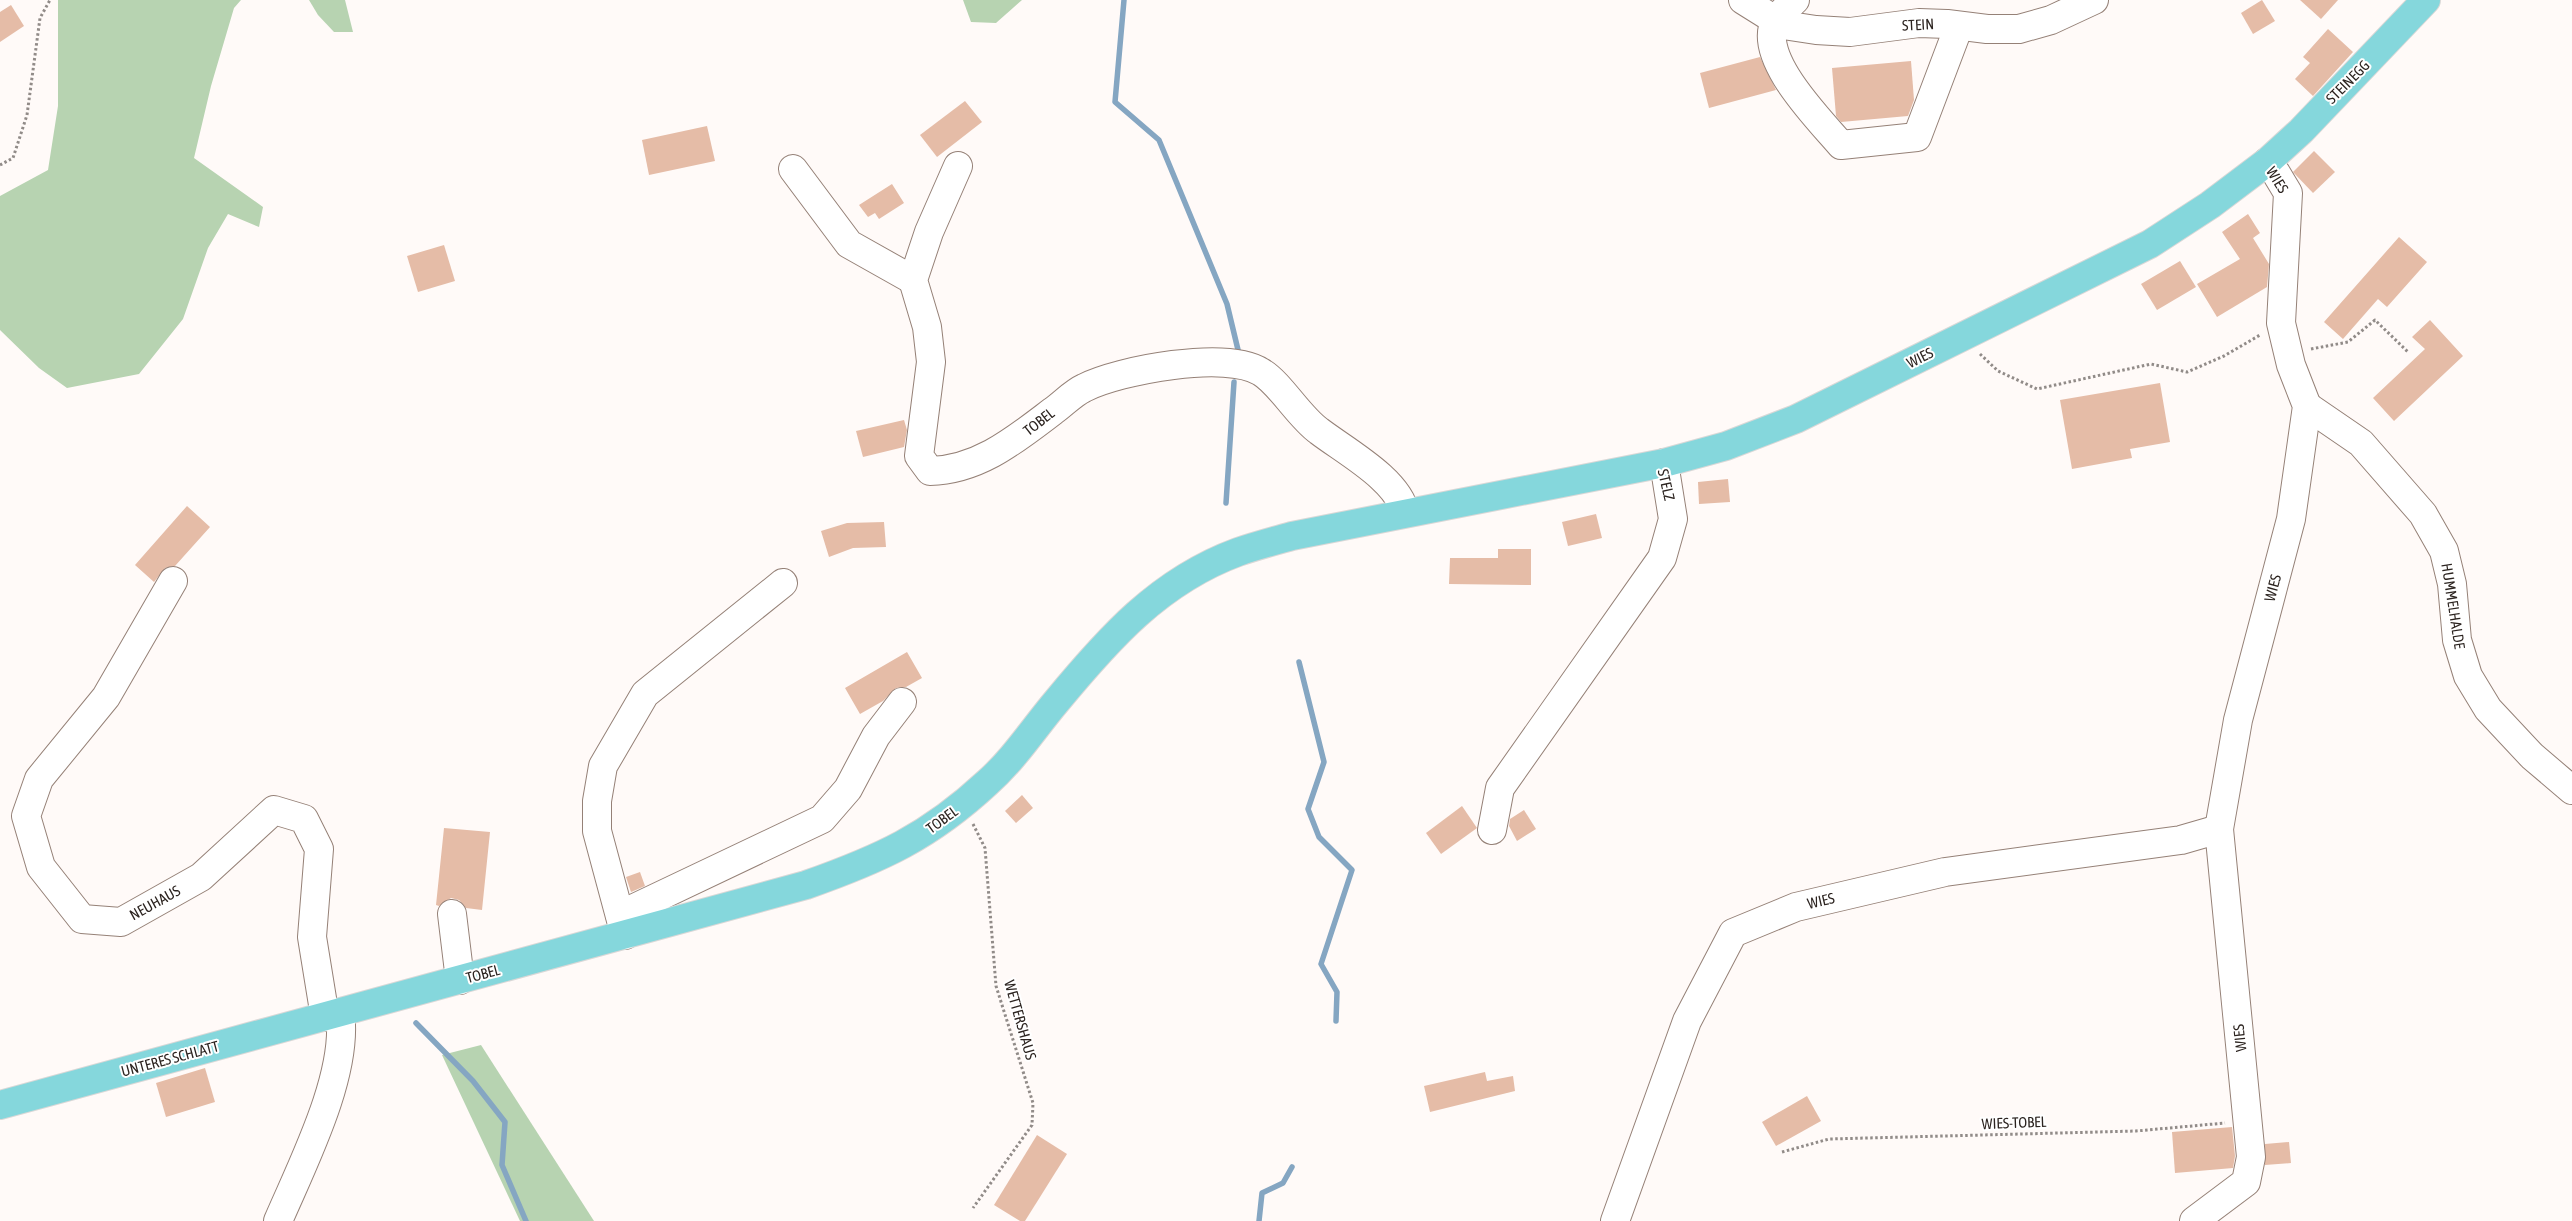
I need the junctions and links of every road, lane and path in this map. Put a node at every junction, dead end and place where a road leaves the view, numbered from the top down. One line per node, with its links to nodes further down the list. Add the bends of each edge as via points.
1 (50, 0): 9 (path, via 40,18 27,115 13,158)
2 (1743, 0): 6 (street, STEIN)
3 (1795, 0): 6 (street)
4 (2094, 0): 7 (street, STEIN, via 2052,20 2020,30)
5 (2426, 0): 8 (main road, STEINEGG, via 2301,131)
6 (1776, 20): 7 (street, STEIN, via 1783,25 1850,32 1919,23); 7 (street, via 1770,44 1789,82 1840,145 1917,137)
7 (1958, 26)
8 (2267, 162): 13 (street, WIES, via 2288,193); 14 (main road, WIES, via 2150,244)
9 (0, 165)
10 (958, 166): 12 (street, via 929,232)
11 (793, 169): 12 (street, via 849,244)
12 (913, 280): 19 (street, TOBEL, via 927,327 931,362 919,456 930,471 949,471 979,462 1019,437 1083,388 1130,372 1199,362 1241,364 1262,372 1315,429 1391,486 1403,503)
13 (2281, 323): 14 (path, via 2224,356 2187,372 2151,364 2038,389 1998,370 1974,349); 16 (street, WIES)
14 (1967, 335): 18 (main road, WIES, via 1796,419 1726,446)
15 (2408, 352): 16 (path, via 2375,320 2348,342)
16 (2288, 354): 17 (street, WIES)
17 (2307, 406): 24 (street, HUMMELHALDE, via 2361,443 2423,514 2444,552 2452,584 2456,640 2468,676 2488,709 2532,756); 26 (street, WIES, via 2291,519 2238,720)
18 (1664, 463): 19 (main road, STELZ); 27 (street, STELZ, via 1672,520 1662,558 1500,788)
19 (1405, 513): 20 (main road, STELZ, via 1316,530)
20 (1262, 545): 29 (main road, TOBEL, via 1237,552 1188,576 1141,610 1102,646 990,781 934,827 903,846 806,885)
21 (173, 581): 31 (street, NEUHAUS, via 106,697 39,780 26,816 41,867 82,919 121,922 201,877 274,810 304,819 319,849 312,937)
22 (783, 583): 29 (street, via 645,694 603,766 597,802 597,830)
23 (902, 702): 29 (street, via 876,736 848,788 822,818)
24 (2572, 790)
25 (964, 827): 35 (path, WETTERSHAUS, via 971,822 986,848 996,986 1033,1103 1032,1125)
26 (2219, 829): 33 (street, WIES); 37 (street, WIES, via 2181,840 1945,872 1796,907 1734,933 1687,1021)
27 (1492, 830)
28 (452, 914): 30 (street)
29 (622, 925): 30 (main road, TOBEL)
30 (460, 980): 31 (main road, TOBEL)
31 (332, 1015): 32 (main road, UNTERES SCHLATT); 36 (street, via 342,1028 341,1048 320,1127)
32 (0, 1105)
33 (2248, 1120): 34 (path, WIES-TOBEL, via 2136,1131 1829,1139); 38 (street, WIES, via 2251,1157 2246,1182)
34 (1782, 1152)
35 (973, 1208)
36 (278, 1221)
37 (1615, 1221)
38 (2194, 1221)

